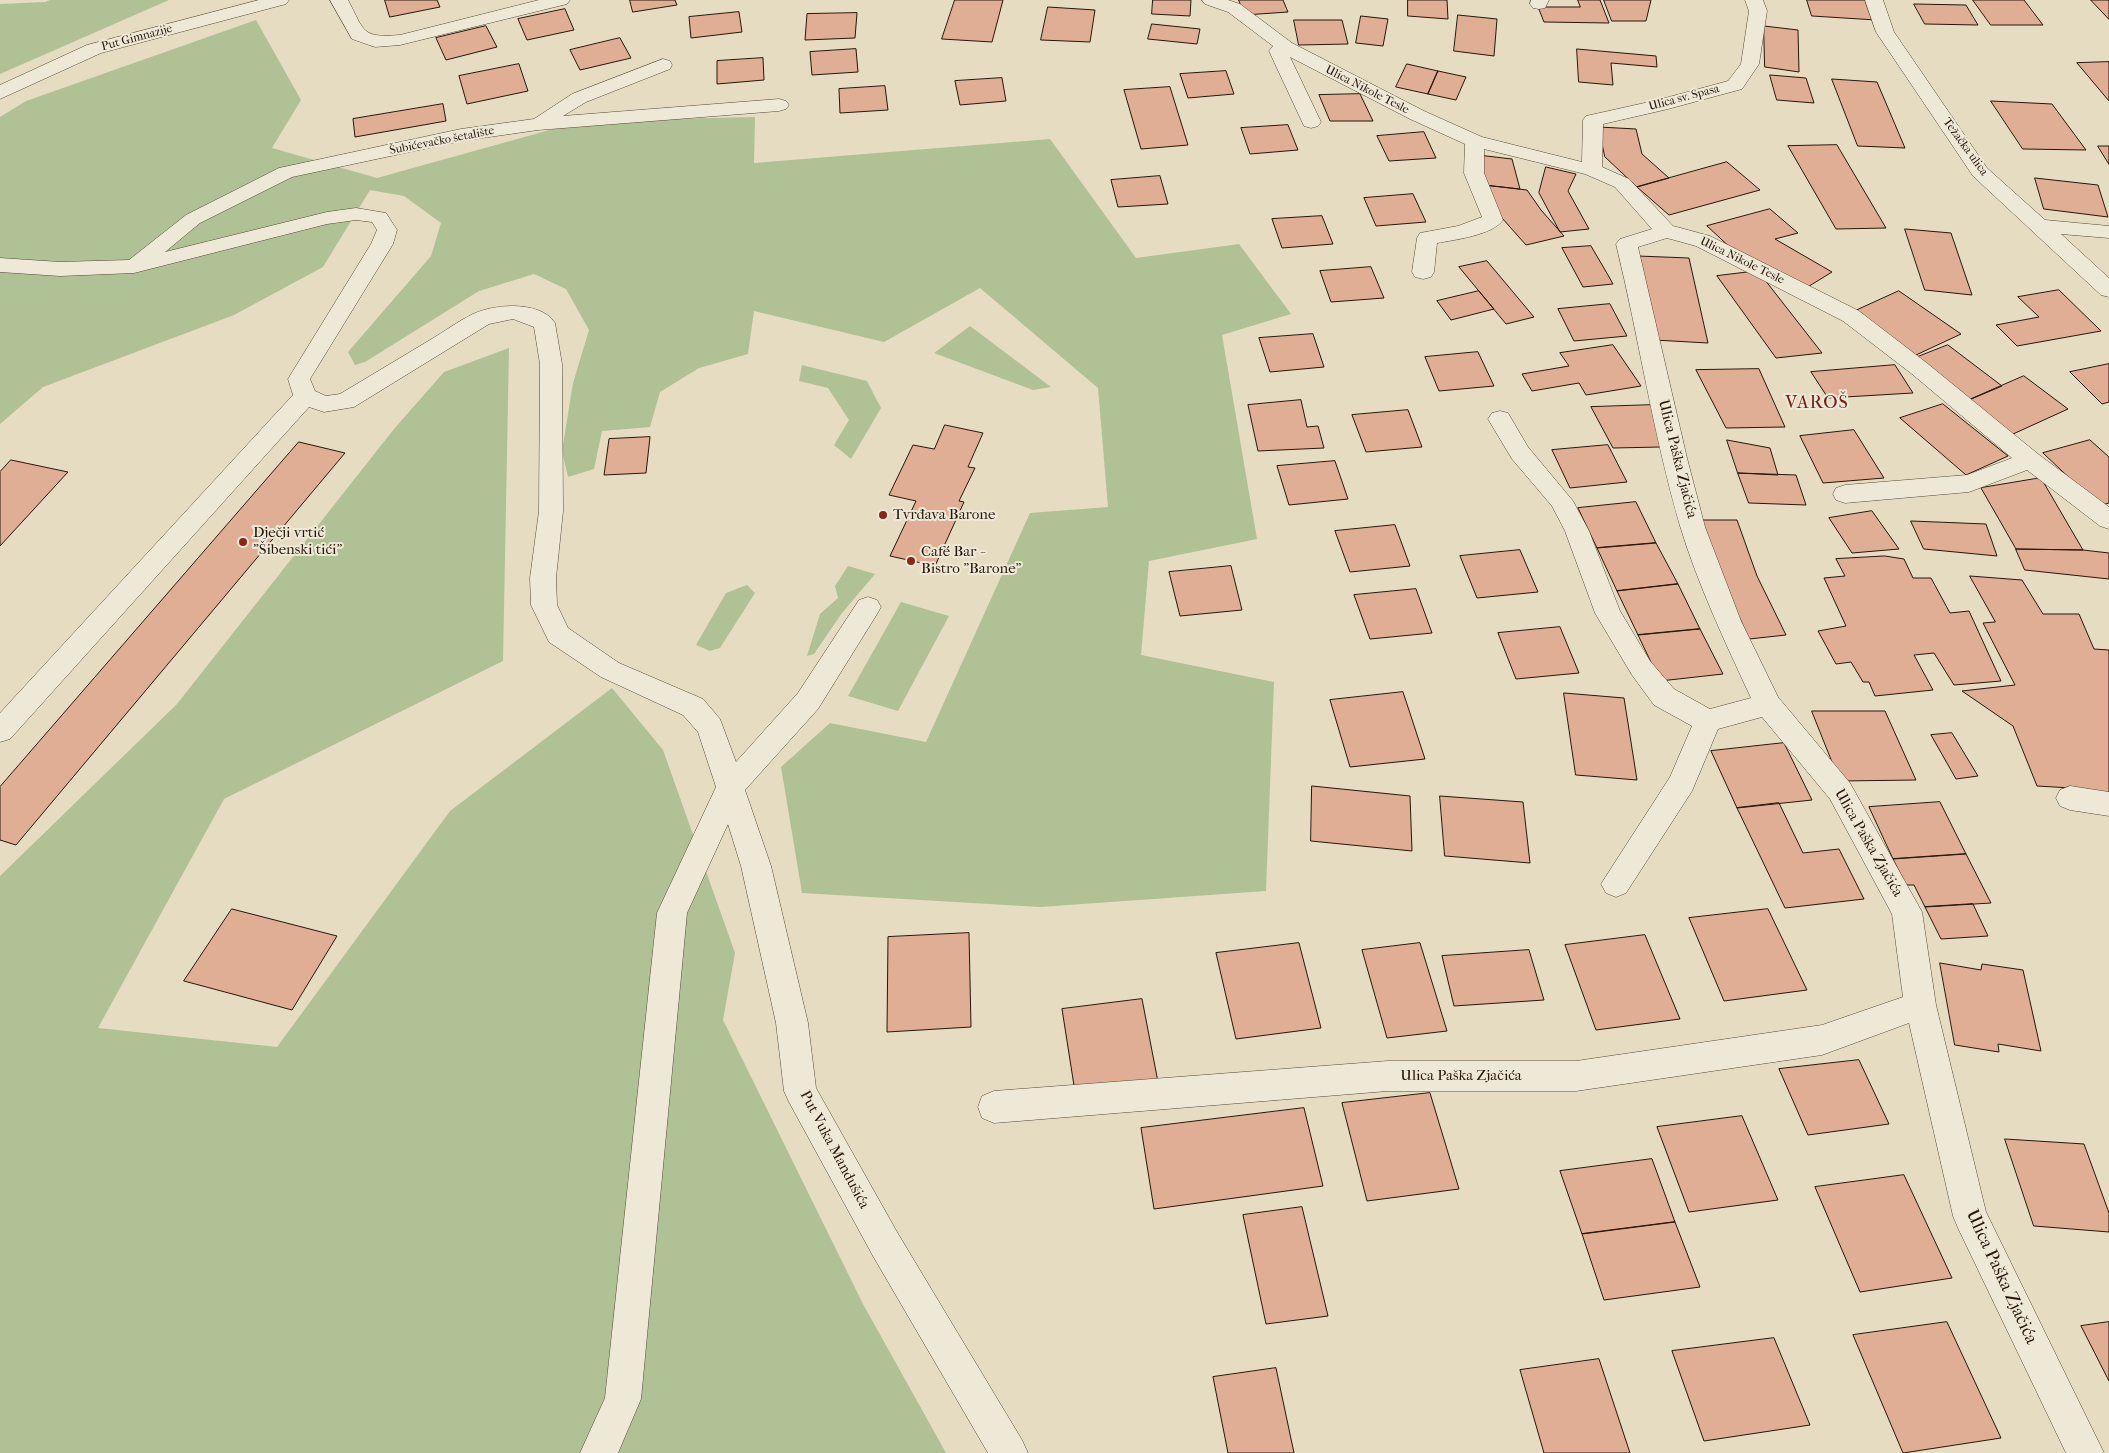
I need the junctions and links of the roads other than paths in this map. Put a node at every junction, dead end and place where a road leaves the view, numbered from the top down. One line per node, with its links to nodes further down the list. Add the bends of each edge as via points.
1 (280, 0): 9 (street, Put Gimnazije, via 94,49)
2 (339, 0): 3 (street, via 358,35 375,42 400,40)
3 (560, 0)
4 (1211, 0): 7 (street, Ulica Nikole Tesle, via 1234,8)
5 (1754, 0): 14 (street, Ulica sv. Spasa, via 1758,11 1750,64 1735,85 1593,120)
6 (1874, 0): 15 (street, Težačka ulica, via 1885,32 1980,172)
7 (1286, 47): 11 (street, via 1278,51); 13 (street, Ulica Nikole Tesle)
8 (663, 65): 12 (street, via 579,98)
9 (0, 93)
10 (779, 105): 12 (street, Šubićevačko šetalište)
11 (1311, 122)
12 (538, 124): 19 (street, Šubićevačko šetalište, via 461,135 286,172 193,219)
13 (1474, 141): 14 (street, Ulica Nikole Tesle); 20 (street, via 1474,176 1493,220 1463,232 1427,238)
14 (1592, 170): 16 (street, Ulica Nikole Tesle, via 1622,183)
15 (2037, 226): 17 (street); 21 (street, Težačka ulica)
16 (1666, 231): 24 (street, Ulica Nikole Tesle, via 1703,241 1851,316); 28 (street, Ulica Paška Zjačića, via 1627,244 1693,527 1728,621)
17 (2109, 232)
18 (0, 265): 19 (street, via 60,269)
19 (134, 266): 22 (street, via 327,218 356,214 379,217 387,230 382,244 299,379)
20 (1423, 272)
21 (2109, 290)
22 (305, 396): 30 (street); 31 (street, Put Vuka Mandušića, via 324,404 346,401 481,320 503,312 527,313 544,323 551,364 551,511 543,578 544,605 558,635 610,670 693,707 710,727)
23 (1500, 419): 29 (street, via 1520,453 1561,500 1577,531 1608,613 1641,668 1664,697)
24 (2030, 460): 25 (street, via 1969,483); 26 (street, Ulica Nikole Tesle)
25 (1846, 494)
26 (2109, 520)
27 (868, 607): 31 (street, via 808,701)
28 (1768, 704): 29 (street); 35 (street, Ulica Paška Zjačića, via 1840,791 1907,912)
29 (1708, 721): 34 (street, via 1682,783)
30 (0, 730)
31 (730, 787): 37 (street, via 672,913 623,1399); 38 (street, Put Vuka Mandušića, via 756,866 792,1023 800,1091 885,1244)
32 (2070, 798): 33 (street)
33 (2109, 804)
34 (1616, 884)
35 (1920, 1005): 36 (street, Ulica Paška Zjačića, via 1822,1040 1576,1076 1388,1076); 39 (street, Ulica Paška Zjačića, via 1970,1216)
36 (994, 1107)
37 (600, 1453)
38 (1008, 1453)
39 (2085, 1453)

